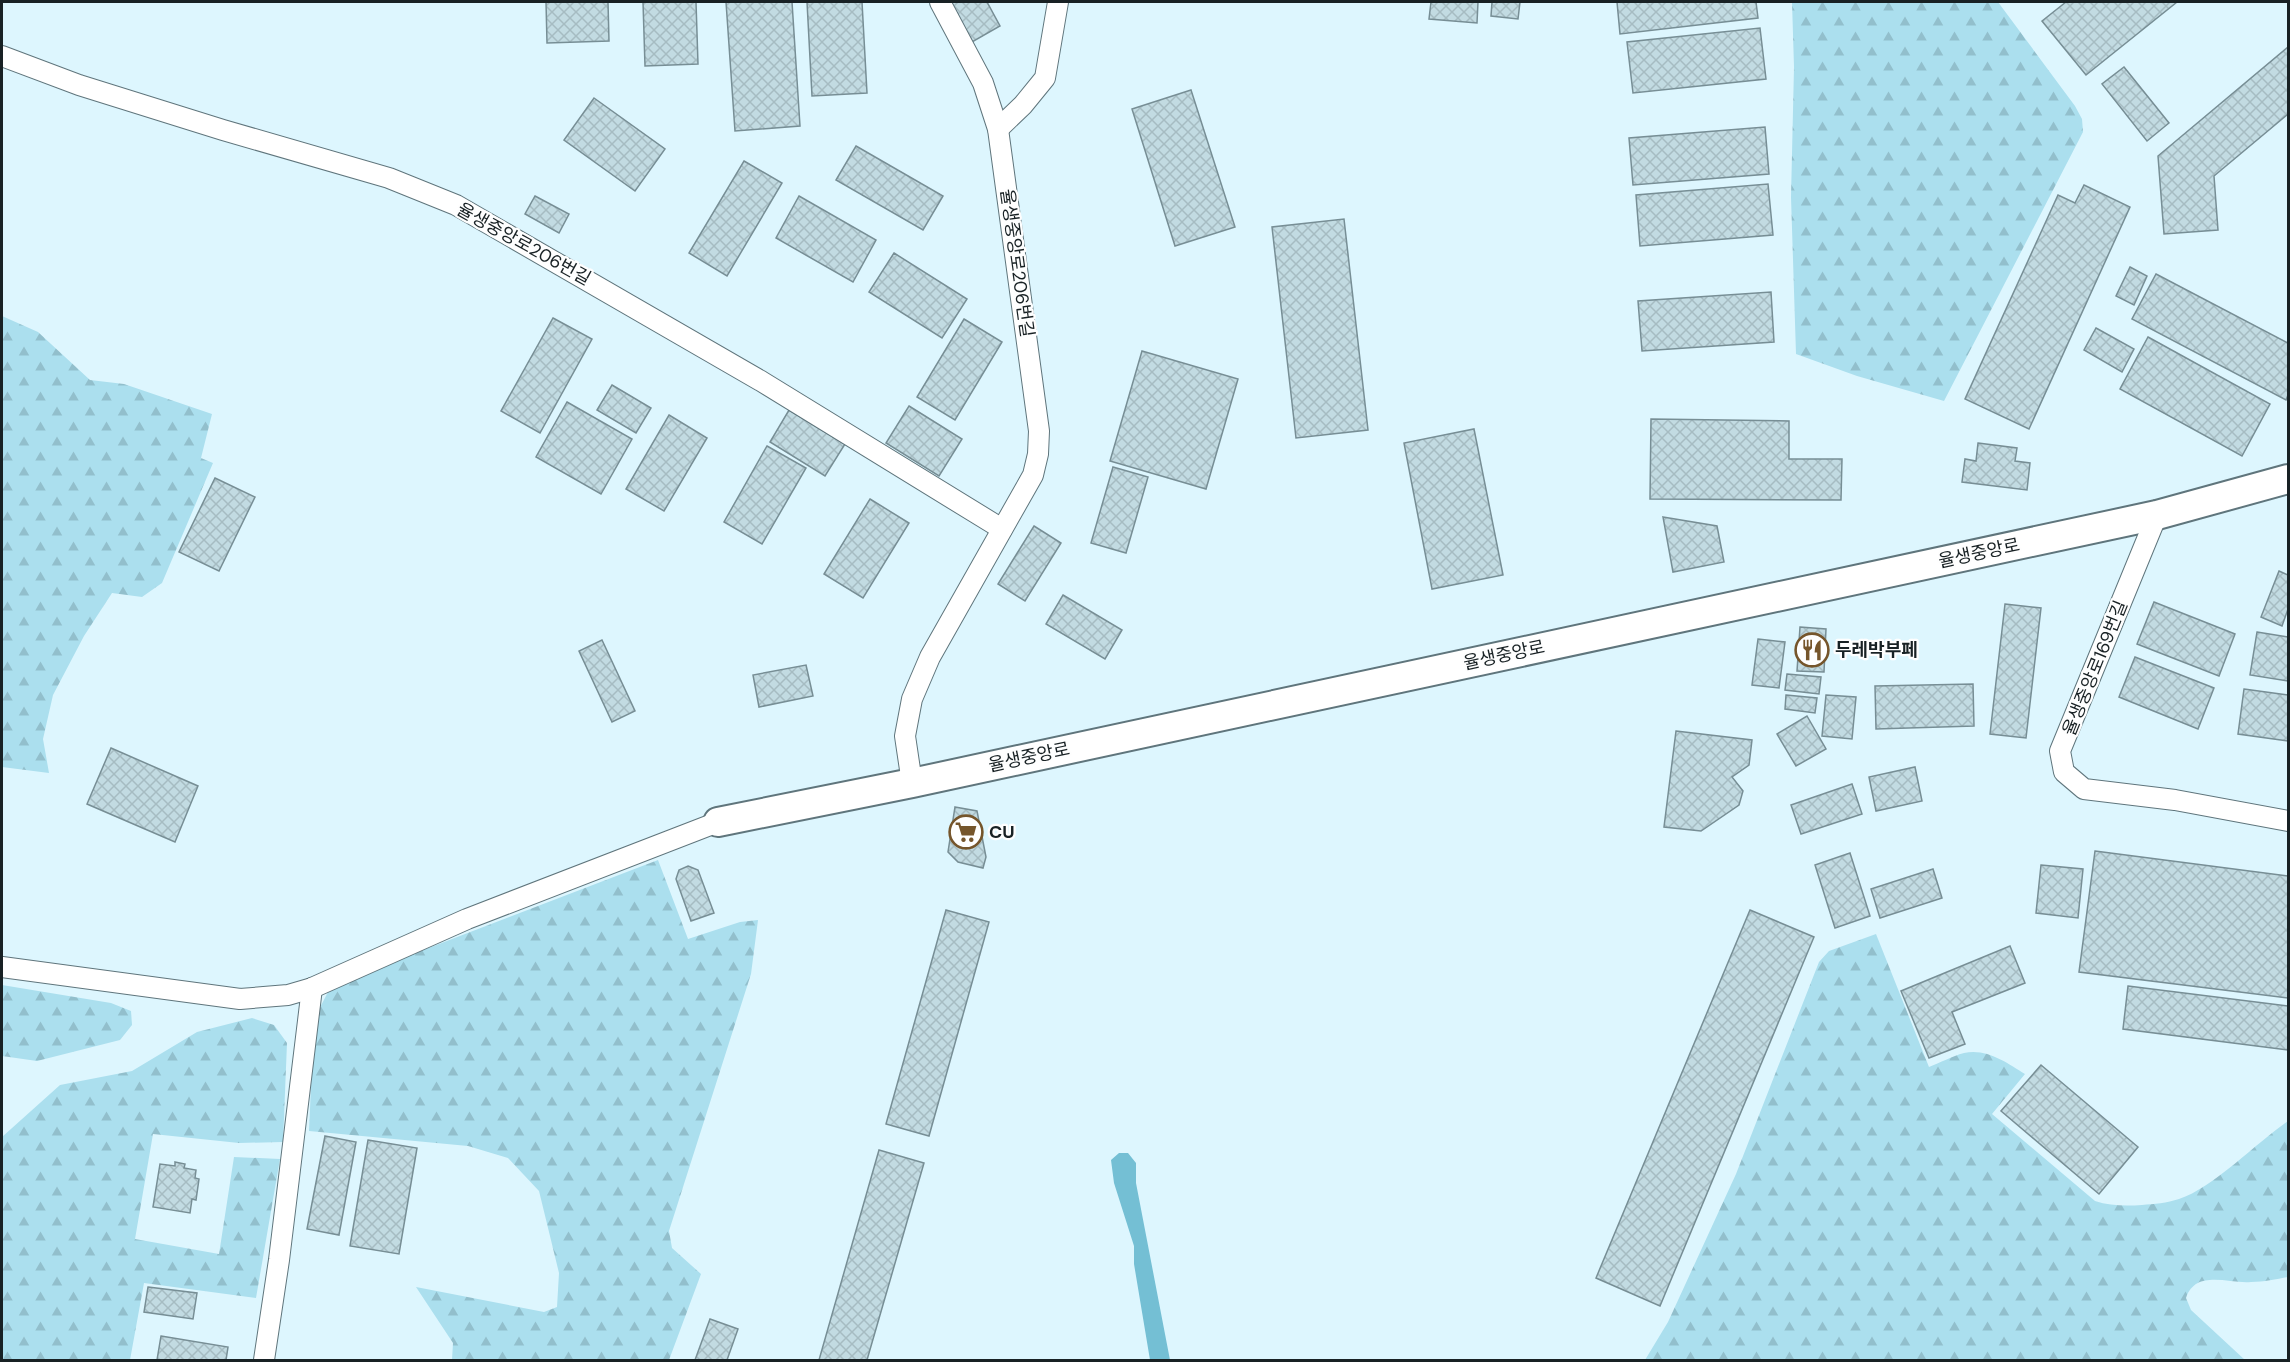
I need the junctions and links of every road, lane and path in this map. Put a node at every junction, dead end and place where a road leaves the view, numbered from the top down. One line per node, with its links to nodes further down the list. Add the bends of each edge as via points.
1 (940, 2): 4 (street, 율생중앙로206번길, via 982,83)
2 (1058, 2): 4 (street, via 1045,78)
3 (2, 56): 7 (street, 율생중앙로206번길, via 79,85 389,178 456,205 761,381)
4 (998, 129): 7 (street, 율생중앙로206번길, via 1039,431 1033,475)
5 (2289, 479): 6 (street, 율생중앙로)
6 (2157, 515): 8 (street, 율생중앙로); 9 (street, 율생중앙로169번길, via 2060,751 2064,772 2084,789 2175,800)
7 (1002, 530): 8 (street, 율생중앙로206번길, via 930,657 912,699 905,736)
8 (912, 783): 10 (street, 율생중앙로)
9 (2289, 821)
10 (718, 822): 12 (street, via 467,919)
11 (2, 967): 12 (street, via 240,999 288,995)
12 (312, 988): 13 (street)
13 (264, 1360)

